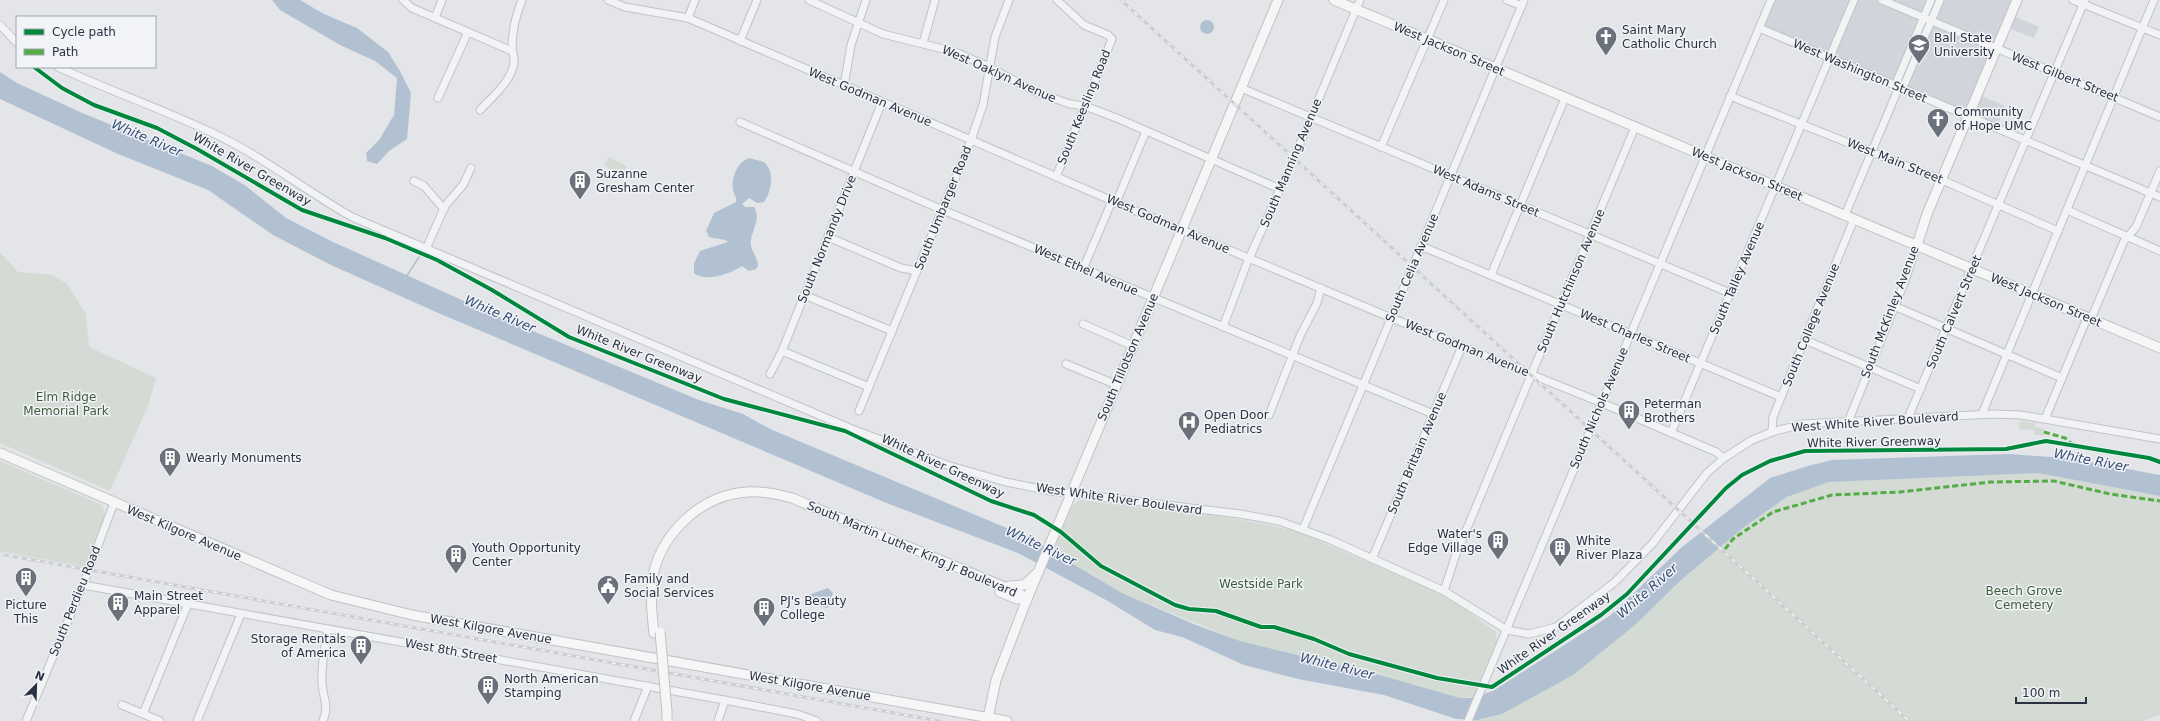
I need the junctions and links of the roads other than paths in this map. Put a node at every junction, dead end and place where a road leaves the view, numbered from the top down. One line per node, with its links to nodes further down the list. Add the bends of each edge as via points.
1 (403, 0): 30 (street, via 412,8)
2 (442, 0): 30 (street)
3 (522, 0): 44 (street, via 514,19)
4 (608, 0): 31 (street, West Godman Avenue, via 625,7)
5 (695, 0): 31 (street)
6 (757, 0): 40 (street)
7 (809, 0): 33 (street, West Oaklyn Avenue)
8 (866, 0): 33 (street)
9 (935, 0): 42 (street)
10 (1009, 0): 46 (street, South Umbarger Road, via 995,37)
11 (1056, 0): 58 (street, South Keesling Road, via 1084,25 1112,38)
12 (1278, 0): 52 (main road, South Tillotson Avenue)
13 (1334, 0): 28 (main road, West Jackson Street)
14 (1360, 0): 28 (street, South Manning Avenue)
15 (1444, 0): 39 (street)
16 (1506, 0): 27 (street)
17 (1771, 0): 35 (street, South Nichols Avenue)
18 (1854, 0): 45 (street, South Talley Avenue)
19 (1882, 0): 29 (street, West Gilbert Street)
20 (1931, 0): 29 (street)
21 (1940, 0): 32 (street)
22 (2017, 0): 43 (main road, South McKinley Avenue)
23 (2073, 0): 25 (street)
24 (2155, 0): 26 (street); 36 (street)
25 (2084, 2): 36 (street); 49 (street, South Calvert Street)
26 (2160, 2)
27 (1523, 3): 48 (street, South Celia Avenue)
28 (1356, 9): 39 (main road, West Jackson Street); 62 (street, South Manning Avenue)
29 (1924, 17): 32 (street, West Gilbert Street); 51 (street, via 1897,81)
30 (435, 18): 37 (street)
31 (688, 18): 40 (street, West Godman Avenue)
32 (1932, 20): 43 (street, West Gilbert Street); 51 (street, via 1905,83)
33 (858, 22): 42 (street, West Oaklyn Avenue, via 894,38); 50 (street)
34 (0, 25): 41 (street)
35 (1759, 28): 45 (street, West Washington Street); 53 (street, South Nichols Avenue)
36 (2142, 28): 38 (street); 54 (street)
37 (468, 32): 44 (street); 55 (street)
38 (2160, 35)
39 (1426, 39): 48 (main road, West Jackson Street); 69 (street)
40 (740, 41): 50 (street, West Godman Avenue)
41 (16, 42)
42 (923, 43): 46 (street, West Oaklyn Avenue, via 955,52)
43 (1996, 49): 49 (street, West Gilbert Street); 60 (main road, South McKinley Avenue)
44 (512, 51): 59 (street, via 515,58 510,75)
45 (1829, 58): 51 (street, West Washington Street); 64 (street, South Talley Avenue)
46 (989, 67): 58 (street, West Oaklyn Avenue, via 1036,92 1070,104); 67 (street, South Umbarger Road, via 983,106)
47 (60, 68): 99 (street, West White River Boulevard, via 217,135 267,163 318,198 352,217)
48 (1496, 69): 56 (main road, West Jackson Street); 77 (street, South Celia Avenue)
49 (2055, 72): 54 (street, West Gilbert Street); 68 (street, South Calvert Street)
50 (844, 86): 57 (street, West Godman Avenue)
51 (1899, 87): 60 (street, West Washington Street); 70 (street, South College Avenue)
52 (1241, 88): 62 (street, West Adams Street); 72 (main road, South Tillotson Avenue)
53 (1730, 96): 64 (street, West Main Street); 71 (street, South Nichols Avenue)
54 (2114, 96): 61 (street, West Gilbert Street); 73 (street)
55 (438, 98)
56 (1566, 98): 65 (main road, West Jackson Street); 87 (street)
57 (882, 102): 67 (street, West Godman Avenue); 75 (street, South Normandy Drive)
58 (1085, 106): 66 (street, West Oaklyn Avenue); 78 (street, South Keesling Road)
59 (480, 110)
60 (1969, 116): 68 (street, West Washington Street); 79 (main road, South McKinley Avenue)
61 (2160, 117)
62 (1311, 118): 69 (street, West Adams Street); 82 (street, South Manning Avenue)
63 (740, 122): 75 (street, West Ethel Avenue)
64 (1802, 123): 70 (street, West Main Street); 81 (street, South Talley Avenue)
65 (1636, 127): 71 (main road, West Jackson Street); 94 (street, South Hutchinson Avenue)
66 (1146, 131): 72 (street, West Oaklyn Avenue); 85 (street)
67 (971, 140): 78 (street, West Godman Avenue); 89 (street, South Umbarger Road)
68 (2026, 140): 73 (street, West Washington Street); 86 (street, South Calvert Street)
69 (1381, 147): 77 (street, West Adams Street)
70 (1872, 152): 79 (street, West Main Street); 91 (street, South College Avenue)
71 (1705, 157): 81 (main road, West Jackson Street); 102 (street, South Nichols Avenue)
72 (1211, 158): 82 (street); 92 (main road, South Tillotson Avenue)
73 (2086, 165): 83 (street, West Washington Street); 90 (street)
74 (471, 168): 88 (street, via 463,185)
75 (854, 171): 89 (street, West Ethel Avenue); 96 (street, South Normandy Drive)
76 (2160, 171): 83 (street)
77 (1451, 176): 87 (street, West Adams Street); 98 (street, South Celia Avenue)
78 (1056, 177): 85 (street, West Godman Avenue)
79 (1942, 180): 86 (street, West Main Street); 97 (main road, South McKinley Avenue, via 1921,229)
80 (414, 181): 88 (street, via 424,186)
81 (1776, 186): 91 (main road, West Jackson Street); 108 (street, South Talley Avenue)
82 (1280, 189): 101 (street, South Manning Avenue)
83 (2151, 193): 84 (street, West Washington Street); 95 (street, via 2136,227)
84 (2160, 197)
85 (1114, 202): 92 (street, West Godman Avenue); 104 (street)
86 (1999, 204): 93 (street, West Main Street); 103 (street, South Calvert Street)
87 (1520, 206): 94 (street, West Adams Street); 106 (street)
88 (444, 209): 99 (street)
89 (943, 210): 104 (street, West Ethel Avenue); 105 (street, South Umbarger Road)
90 (2067, 210): 93 (street); 95 (street)
91 (1850, 217): 97 (main road, West Jackson Street); 121 (street, South College Avenue)
92 (1181, 230): 101 (street, West Godman Avenue); 111 (main road, South Tillotson Avenue)
93 (2058, 231): 109 (street)
94 (1590, 235): 102 (street, West Adams Street); 112 (street, South Hutchinson Avenue)
95 (2128, 236): 100 (street); 115 (street)
96 (828, 237): 105 (street, via 901,268); 110 (street, South Normandy Drive)
97 (1917, 245): 103 (main road, West Jackson Street); 113 (street, South McKinley Avenue)
98 (1422, 246): 106 (street, West Charles Street); 114 (street, South Celia Avenue)
99 (426, 249): 152 (street, West White River Boulevard, via 916,454 1006,482)
100 (2160, 251)
101 (1249, 258): 107 (street, West Godman Avenue); 117 (street, South Manning Avenue)
102 (1660, 264): 108 (street, West Adams Street); 120 (street, South Nichols Avenue)
103 (1972, 268): 109 (main road, West Jackson Street); 118 (street, South Calvert Street)
104 (1084, 269): 111 (street, West Ethel Avenue)
105 (917, 271): 119 (street, South Umbarger Road)
106 (1491, 276): 112 (street, West Charles Street)
107 (1321, 288): 114 (street, West Godman Avenue); 127 (street, via 1317,303)
108 (1730, 293): 128 (street, South Talley Avenue)
109 (2032, 293): 115 (main road, West Jackson Street); 126 (street)
110 (804, 295): 119 (street); 125 (street, South Normandy Drive)
111 (1153, 298): 117 (street, West Ethel Avenue); 122 (main road, South Tillotson Avenue)
112 (1561, 305): 120 (street, West Charles Street); 132 (street, South Hutchinson Avenue)
113 (1894, 306): 118 (street); 130 (street, South McKinley Avenue)
114 (1391, 317): 123 (street, West Godman Avenue); 135 (street, South Celia Avenue)
115 (2089, 318): 124 (main road, West Jackson Street); 133 (street)
116 (1083, 324): 122 (street)
117 (1223, 326): 127 (street, West Ethel Avenue)
118 (1946, 329): 126 (street); 137 (street, South Calvert Street)
119 (892, 331): 136 (street, South Umbarger Road)
120 (1631, 334): 128 (street, West Charles Street); 139 (street, South Nichols Avenue)
121 (1805, 340): 130 (street); 138 (street, South College Avenue)
122 (1133, 346): 134 (main road, South Tillotson Avenue)
123 (1462, 346): 132 (street, West Godman Avenue); 141 (street, South Brittain Avenue)
124 (2160, 348)
125 (782, 351): 131 (street, South Normandy Drive); 136 (street)
126 (2006, 354): 133 (street); 142 (street)
127 (1293, 356): 135 (street, West Ethel Avenue); 143 (street)
128 (1701, 363): 138 (street, West Charles Street); 148 (street, South Talley Avenue)
129 (1066, 364): 134 (street)
130 (1869, 367): 137 (street); 146 (street, South McKinley Avenue)
131 (770, 374)
132 (1532, 374): 139 (street, West Godman Avenue); 159 (street, South Hutchinson Avenue, via 1455,557)
133 (2062, 378): 145 (street)
134 (1116, 385): 152 (main road, South Tillotson Avenue)
135 (1363, 385): 141 (street, West Ethel Avenue); 154 (street, South Celia Avenue)
136 (869, 387): 140 (street, South Umbarger Road)
137 (1921, 388): 144 (street, South Calvert Street)
138 (1782, 397): 147 (street, South College Avenue, via 1773,417)
139 (1602, 403): 148 (street, West Godman Avenue); 164 (street, South Nichols Avenue)
140 (859, 410)
141 (1433, 414): 155 (street, South Brittain Avenue)
142 (1982, 414): 144 (street, West White River Boulevard); 145 (street, West White River Boulevard, via 2010,414)
143 (1269, 415)
144 (1908, 418): 146 (street, West White River Boulevard)
145 (2045, 419): 149 (street, West White River Boulevard)
146 (1848, 422): 147 (street, West White River Boulevard, via 1803,424)
147 (1772, 432): 151 (street, West White River Boulevard, via 1747,443)
148 (1671, 433): 151 (street, West Godman Avenue, via 1716,452)
149 (2160, 439)
150 (0, 453): 153 (main road, West Kilgore Avenue)
151 (1724, 458): 164 (street, West White River Boulevard, via 1697,485 1671,522 1642,556 1593,600 1556,627 1529,634)
152 (1070, 494): 154 (street, West White River Boulevard, via 1259,517); 156 (main road, South Tillotson Avenue)
153 (114, 503): 157 (street, South Perdieu Road); 171 (main road, West Kilgore Avenue, via 344,600 412,615)
154 (1303, 529): 155 (street, West White River Boulevard)
155 (1372, 559): 159 (street, West White River Boulevard)
156 (1032, 581): 158 (main road, via 1019,587); 160 (main road)
157 (83, 585): 161 (street, West 8th Street); 172 (street, South Perdieu Road)
158 (1000, 585): 160 (main road, South Martin Luther King Jr Boulevard); 165 (main road, South Martin Luther King Jr Boulevard, via 792,498 767,492 746,492 724,496 702,507 684,520 669,539 659,558 653,580 652,607)
159 (1444, 591): 164 (street, West White River Boulevard)
160 (1027, 599): 165 (main road, South Martin Luther King Jr Boulevard, via 1017,599 790,503 767,498 746,498 726,502 706,512 689,524 674,543 664,561 658,581); 171 (main road, via 996,680)
161 (188, 604): 162 (street, West 8th Street); 169 (street)
162 (241, 614): 163 (street, West 8th Street); 174 (street)
163 (328, 629): 166 (street, West 8th Street); 175 (street, via 322,680 327,710)
164 (1507, 630): 180 (street, South Nichols Avenue)
165 (657, 633): 170 (main road, South Martin Luther King Jr Boulevard)
166 (648, 686): 167 (street, West 8th Street); 176 (street)
167 (725, 700): 177 (street); 178 (street, West 8th Street)
168 (122, 705): 169 (street)
169 (143, 714): 173 (street)
170 (664, 716)
171 (988, 718): 179 (main road, West Kilgore Avenue)
172 (26, 721)
173 (160, 721)
174 (197, 721)
175 (323, 721)
176 (634, 721)
177 (718, 721)
178 (818, 721)
179 (1007, 721)
180 (1468, 721)

